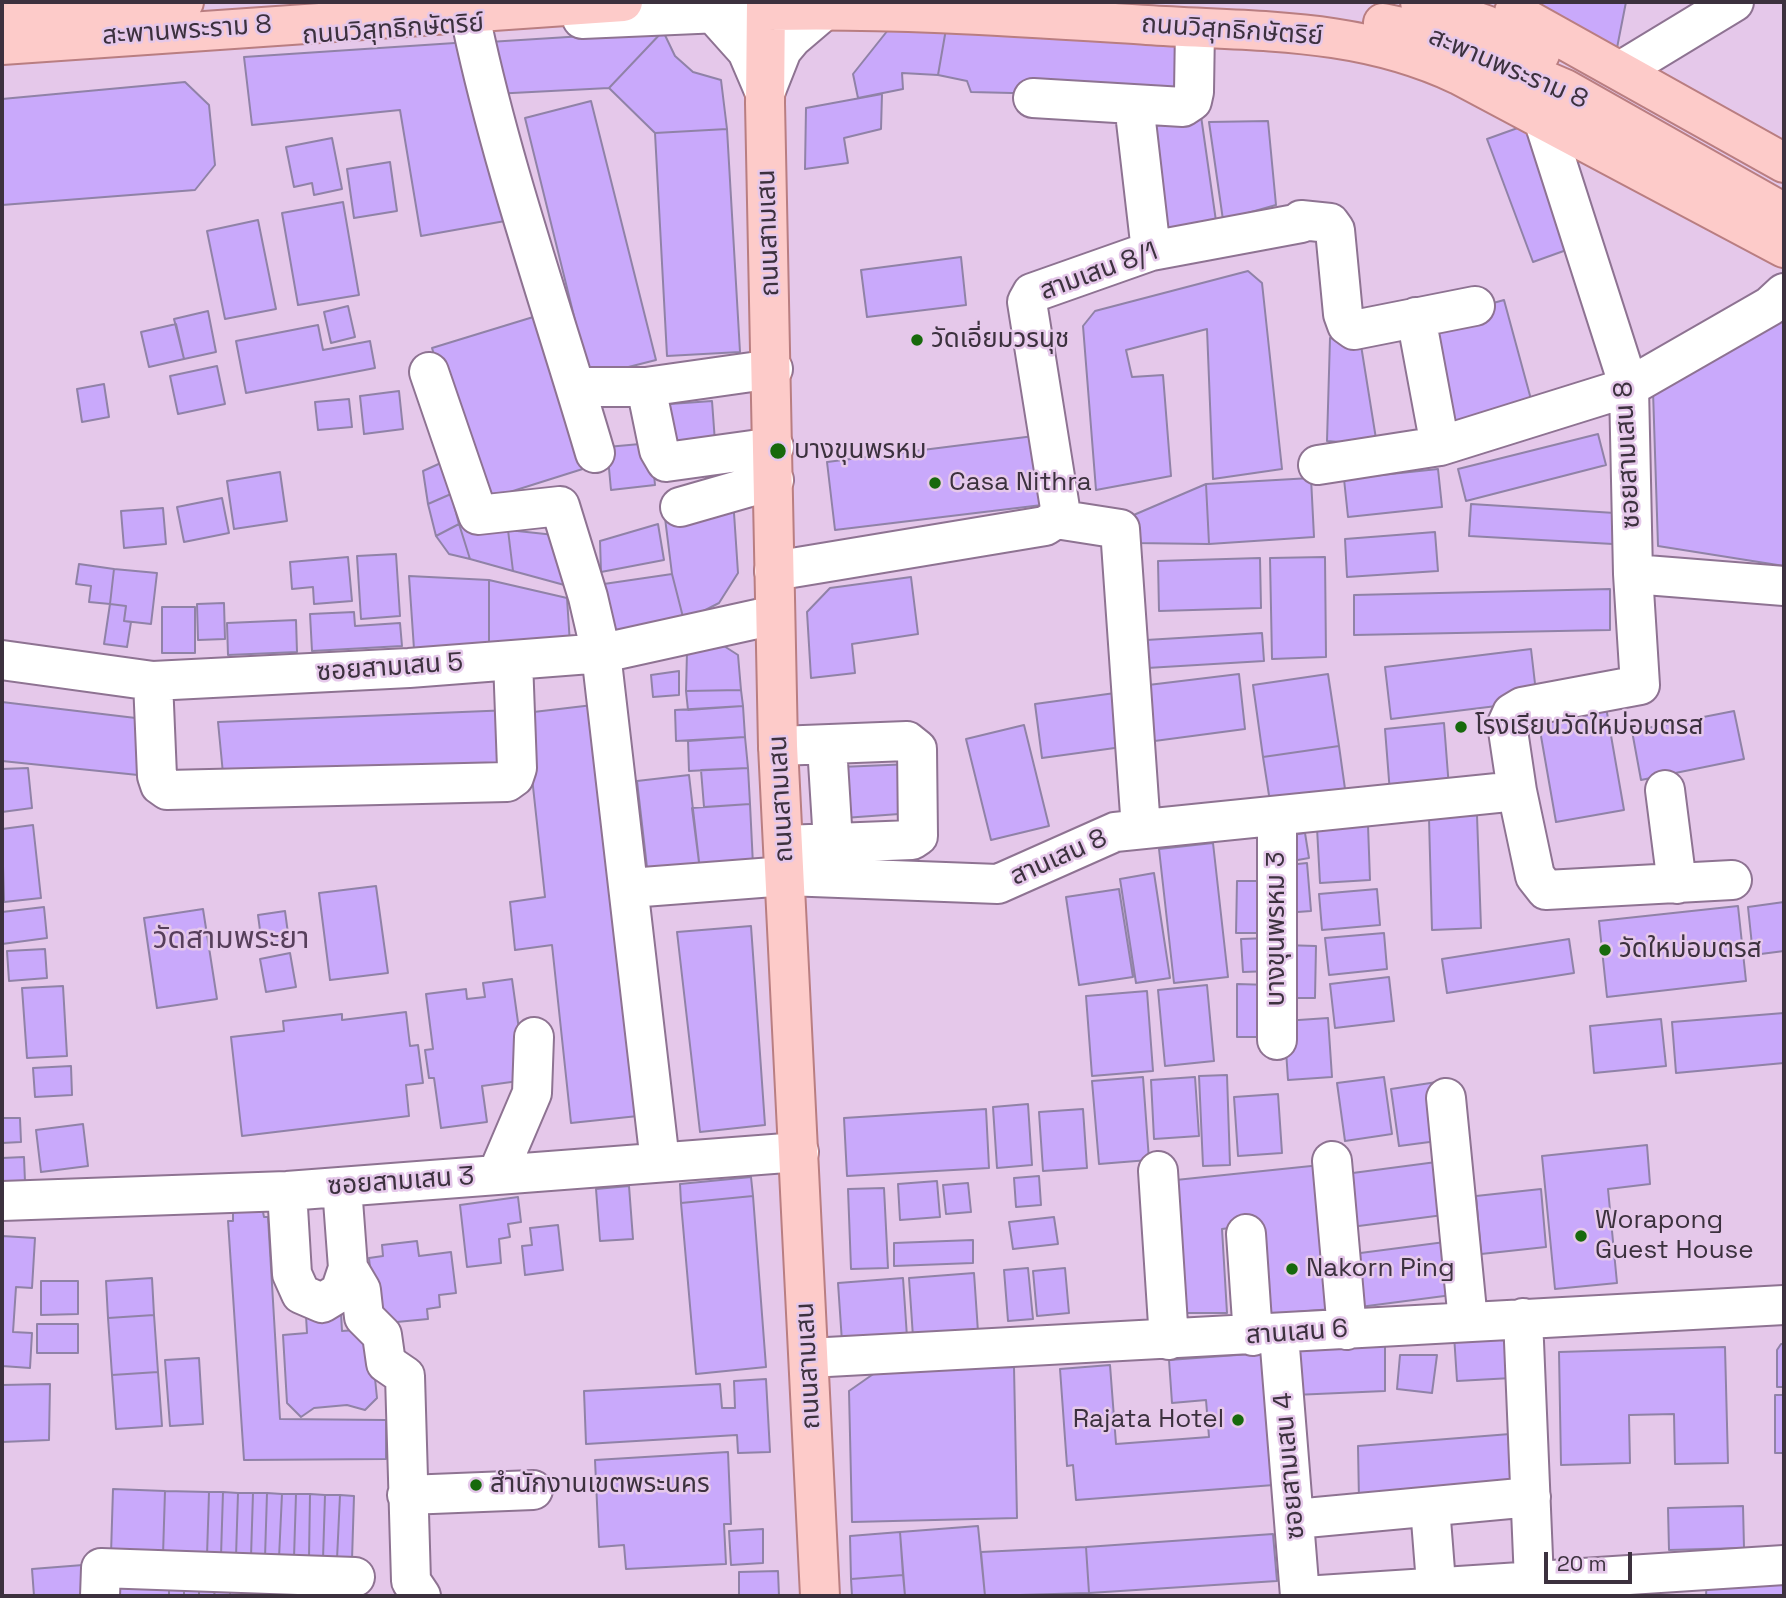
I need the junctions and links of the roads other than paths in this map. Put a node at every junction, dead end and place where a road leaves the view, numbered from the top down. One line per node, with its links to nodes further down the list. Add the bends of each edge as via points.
1 (77, 2): 10 (street)
2 (184, 2): 12 (main road, สะพานพระราม 8)
3 (623, 2): 15 (main road, สะพานพระราม 8)
4 (912, 2): 24 (main road, สะพานพระราม 8, via 1383,23 1436,34 1565,89)
5 (1420, 2): 23 (main road, สะพานพระราม 8, via 1486,25)
6 (1494, 2): 17 (main road)
7 (1734, 2): 17 (street)
8 (766, 6): 9 (main road, ถนนวิสุทธิกษัตริย์); 11 (street, ถนนวิสุทธิกษัตริย์); 18 (main road, ถนนสามเสน)
9 (841, 7): 14 (main road, ถนนวิสุทธิกษัตริย์); 18 (street, via 787,44)
10 (2, 8)
11 (713, 13): 13 (street, ถนนวิสุทธิกษัตริย์); 18 (street, via 747,51)
12 (2, 14)
13 (472, 25): 16 (street, ถนนวิสุทธิกษัตริย์); 32 (street, via 508,174)
14 (1195, 28): 20 (street, via 1192,101 1183,107); 21 (main road, ถนนวิสุทธิกษัตริย์, via 1283,32 1375,44 1421,57)
15 (2, 45)
16 (2, 56)
17 (1622, 70): 22 (main road)
18 (765, 93): 30 (main road, ถนนสามเสน)
19 (1033, 99): 20 (street)
20 (1134, 104): 26 (street)
21 (1543, 119): 25 (main road, ถนนวิสุทธิกษัตริย์); 34 (street, ซอยสามเสน 8)
22 (1784, 163)
23 (1784, 190)
24 (1784, 213)
25 (1784, 248)
26 (1151, 251): 29 (street, สามเสน 8/1, via 1301,221 1330,223 1335,230 1347,325 1354,330); 40 (street, สามเสน 8/1, via 1044,287 1027,302 1060,508)
27 (1784, 293): 34 (street, via 1770,306)
28 (1475, 306): 29 (street)
29 (1416, 317): 35 (street)
30 (773, 369): 33 (street); 37 (main road, ถนนสามเสน)
31 (429, 372): 45 (street, via 478,515 560,506)
32 (576, 387): 33 (street); 36 (street)
33 (646, 387): 37 (street, via 659,450 666,462)
34 (1629, 387): 35 (street); 42 (street, ซอยสามเสน 8)
35 (1440, 446): 38 (street)
36 (595, 453)
37 (774, 463): 39 (street); 41 (main road, ถนนสามเสน)
38 (1318, 465)
39 (680, 507)
40 (1056, 519): 41 (street, via 1045,526); 54 (street, via 1120,529)
41 (774, 571): 44 (main road, ถนนสามเสน)
42 (1633, 574): 43 (street); 52 (street, ซอยสามเสน 8, via 1640,685 1522,707 1512,713 1507,724)
43 (1784, 586)
44 (775, 615): 45 (street, ซอยสามเสน 5); 49 (main road, ถนนสามเสน)
45 (601, 653): 47 (street, ซอยสามเสน 5); 59 (street)
46 (2, 660): 48 (street, ซอยสามเสน 5)
47 (513, 660): 48 (street, ซอยสามเสน 5); 48 (street, via 517,768 507,782 167,790 157,776)
48 (153, 681)
49 (778, 746): 50 (street); 56 (main road, ถนนสามเสน)
50 (827, 746): 55 (street); 55 (street, via 907,741 917,749 918,836 912,840)
51 (1665, 790): 58 (street)
52 (1517, 792): 53 (street, สานเสน 8); 58 (street, via 1535,876 1546,890)
53 (1277, 817): 54 (street, สานเสน 8); 61 (street, บางขุนพรหม 3)
54 (1141, 828): 56 (street, สานเสน 8, via 1097,839 998,884)
55 (833, 842): 56 (street)
56 (785, 860): 59 (street); 63 (main road, ถนนสามเสน)
57 (1732, 880): 58 (street)
58 (1677, 884)
59 (631, 888): 65 (street)
60 (534, 1037): 67 (street, via 532,1093)
61 (1277, 1040)
62 (1446, 1098): 75 (street)
63 (799, 1152): 65 (street, ซอยสามเสน 3); 79 (main road, ถนนสามเสน)
64 (1332, 1161): 76 (street)
65 (660, 1162): 67 (street, ซอยสามเสน 3)
66 (1158, 1171): 78 (street)
67 (497, 1175): 68 (street, ซอยสามเสน 3)
68 (342, 1186): 69 (street, ซอยสามเสน 3); 72 (street)
69 (287, 1191): 70 (street, ซอยสามเสน 3); 72 (street, via 292,1275 301,1294 321,1303 340,1292)
70 (2, 1201)
71 (1246, 1234): 77 (street, ซอยสามเสน 4)
72 (348, 1268): 81 (street, via 361,1290 364,1317 382,1335 386,1363 405,1376)
73 (1784, 1305): 74 (street, สานเสน 6)
74 (1523, 1318): 75 (street, สานเสน 6); 82 (street)
75 (1468, 1321): 76 (street, สานเสน 6)
76 (1347, 1330): 77 (street, สานเสน 6)
77 (1266, 1336): 78 (street, สานเสน 6); 84 (street, ซอยสามเสน 4)
78 (1169, 1340): 79 (street, สานเสน 6)
79 (809, 1358): 91 (main road, ถนนสามเสน)
80 (533, 1490): 81 (street)
81 (407, 1495): 90 (street, via 411,1581)
82 (1531, 1497): 83 (street); 87 (street)
83 (1430, 1507): 84 (street); 88 (street)
84 (1295, 1519): 92 (street, ซอยสามเสน 4)
85 (1784, 1565): 87 (street, ซอยสามเสน 4)
86 (355, 1577): 89 (street, via 101,1568)
87 (1534, 1581): 88 (street, ซอยสามเสน 4)
88 (1437, 1592): 92 (street, ซอยสามเสน 4)
89 (100, 1596)
90 (421, 1596)
91 (820, 1596)
92 (1302, 1596)

